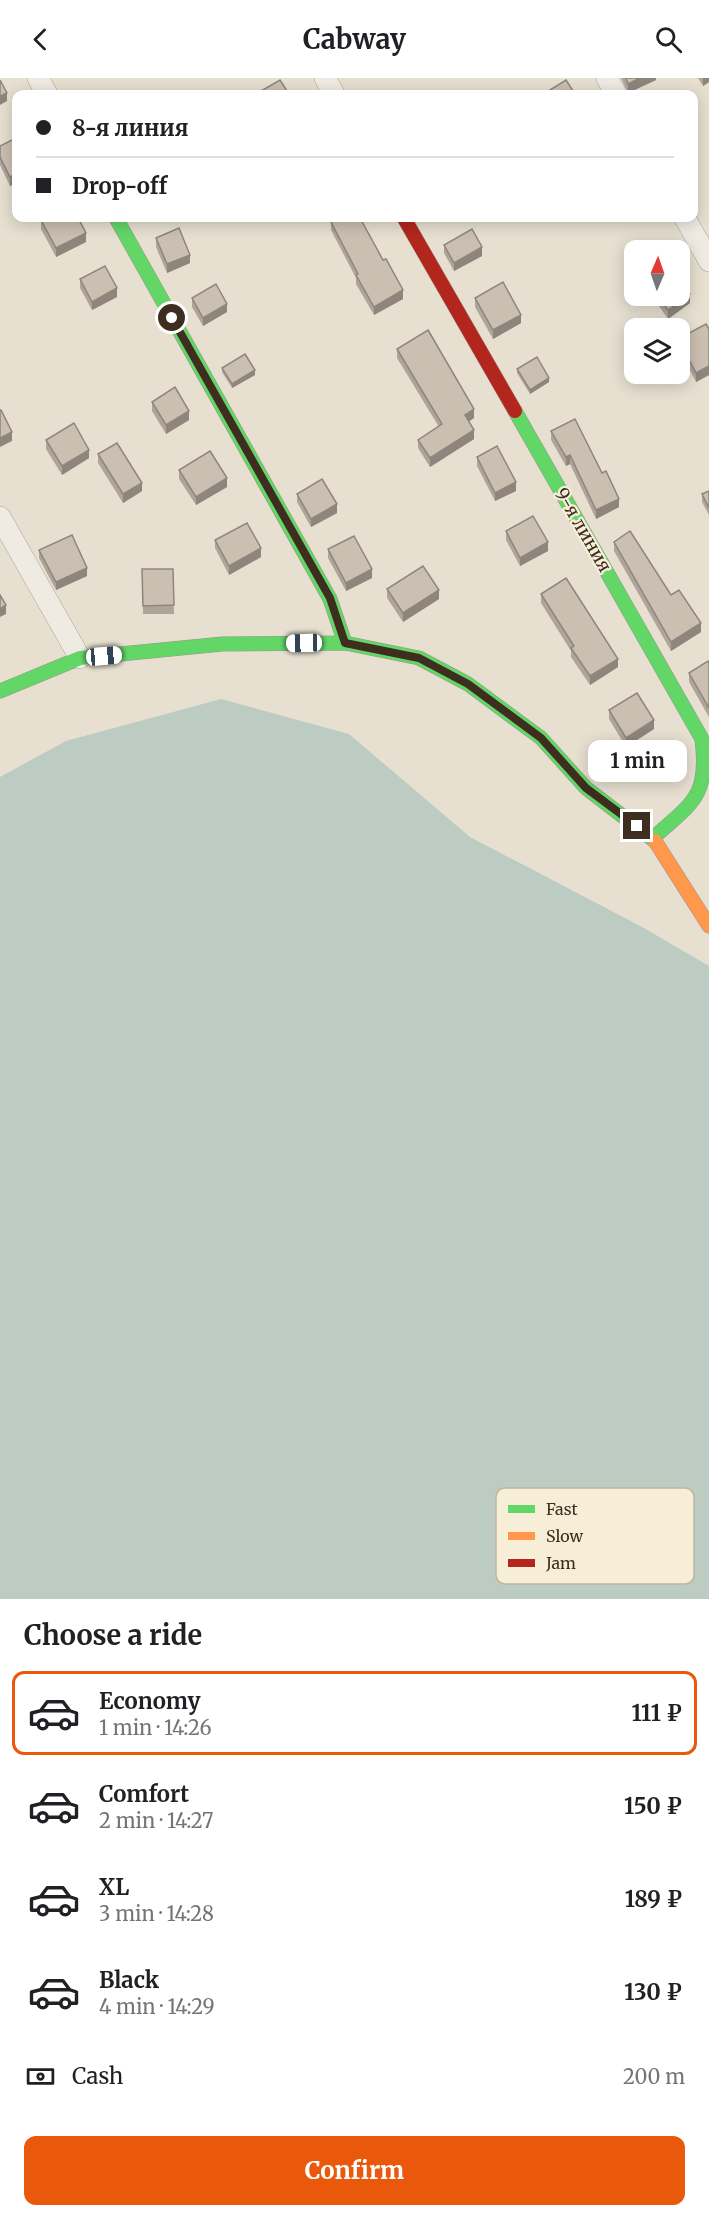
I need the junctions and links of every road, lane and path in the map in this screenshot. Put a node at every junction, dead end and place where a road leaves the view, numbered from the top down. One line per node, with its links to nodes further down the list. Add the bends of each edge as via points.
1 (118, 222): 6 (street, via 330,598)
2 (406, 222): 9 (street, 9-я линия, via 702,739 706,768 696,800)
3 (687, 222): 4 (street)
4 (709, 261)
5 (0, 517): 7 (street)
6 (345, 643): 7 (street, via 222,644); 9 (street, via 419,658 468,684 541,738 586,788)
7 (80, 658): 8 (street)
8 (0, 691)
9 (653, 838): 10 (street)
10 (709, 926)

